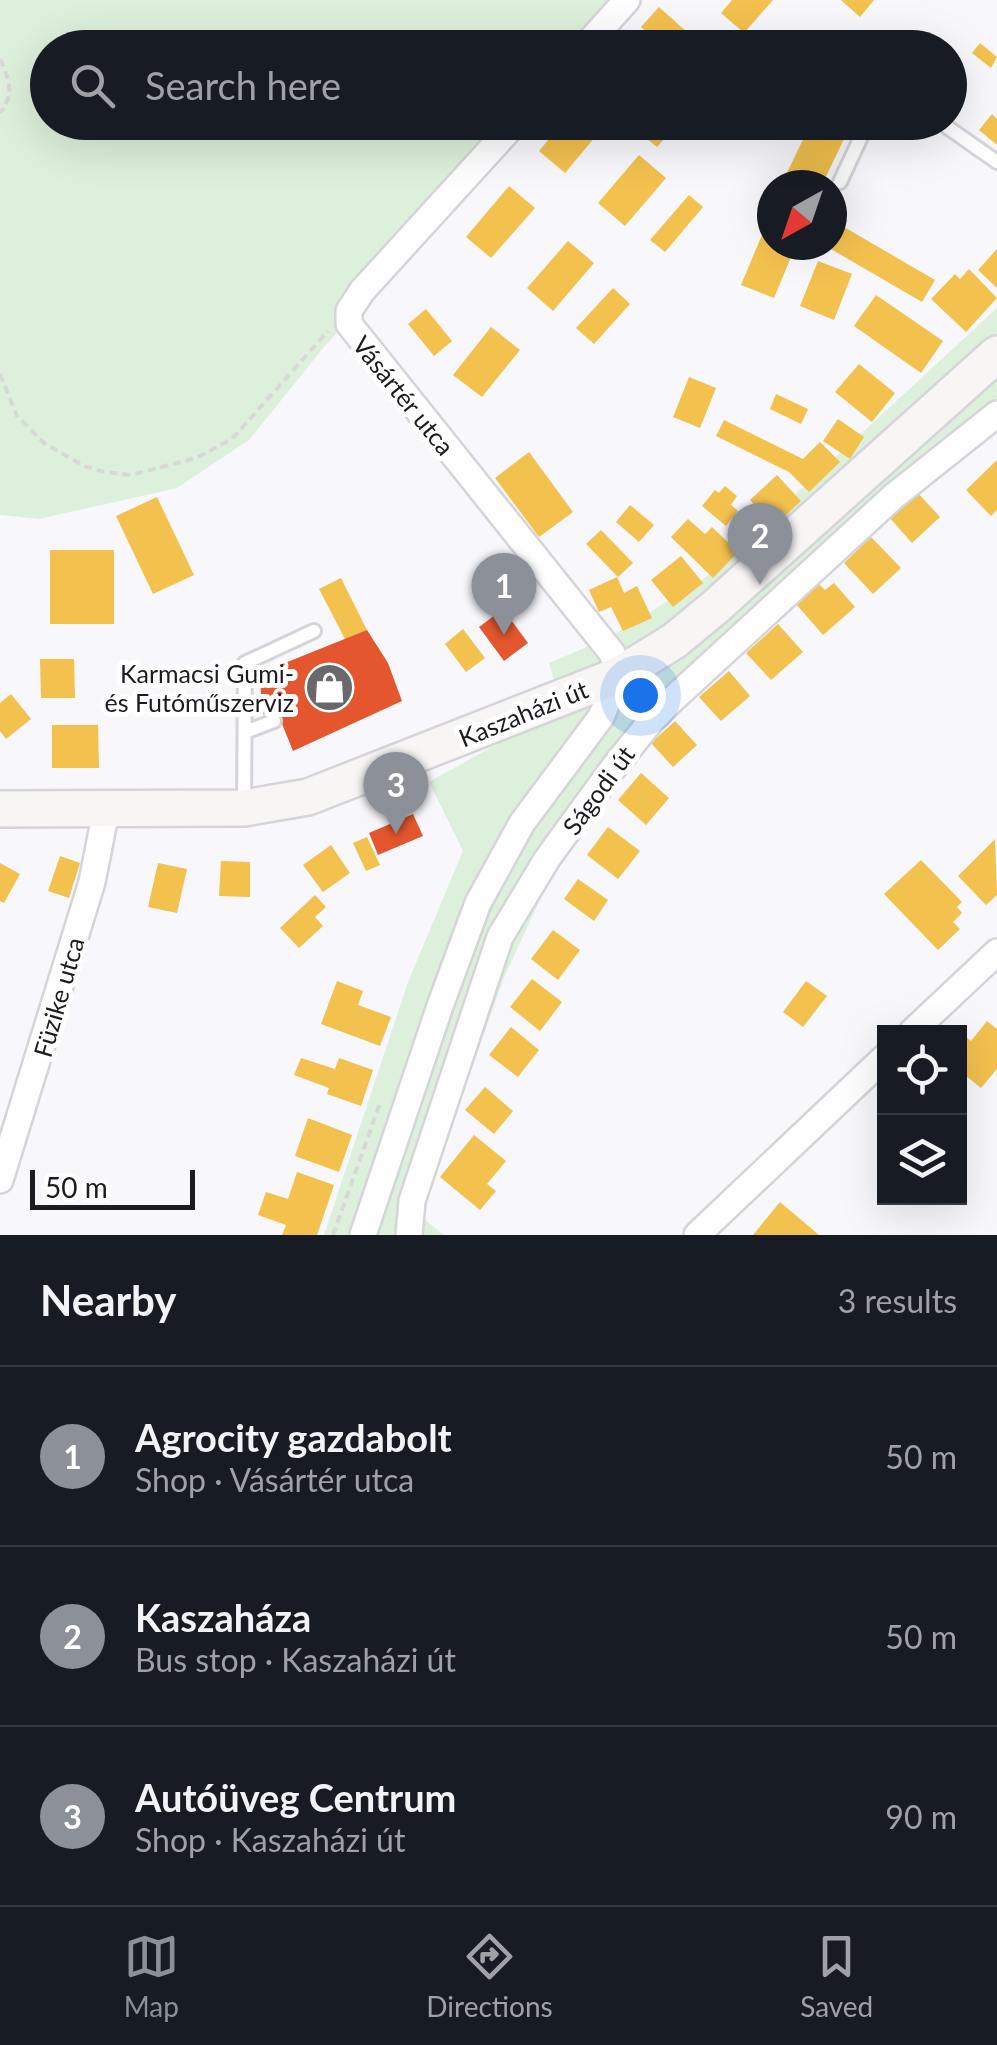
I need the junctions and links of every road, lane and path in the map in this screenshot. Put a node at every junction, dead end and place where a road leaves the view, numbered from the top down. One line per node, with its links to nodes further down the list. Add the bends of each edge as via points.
1 (628, 0): 2 (street)
2 (600, 30)
3 (0, 60): 4 (path, via 11,84)
4 (0, 113)
5 (500, 140): 10 (street, Vásártér utca)
6 (860, 140): 9 (lane)
7 (966, 140): 8 (lane)
8 (997, 162)
9 (846, 170)
10 (349, 311): 12 (path, via 232,438 196,458 131,474 84,466 44,442 18,416); 15 (street, Vásártér utca, via 352,330 612,654)
11 (997, 354): 15 (street, Kaszaházi út, via 713,609)
12 (0, 374)
13 (997, 414): 26 (street, Ságodi út, via 894,496 651,721 547,859 492,956 412,1202)
14 (314, 631): 17 (lane, via 245,663)
15 (619, 675): 18 (street, Kaszaházi út, via 330,790); 25 (street, Ságodi út, via 602,717 522,823 478,903)
16 (274, 721): 17 (lane)
17 (245, 732): 18 (lane)
18 (244, 808): 20 (street, Kaszaházi út)
19 (0, 809): 20 (street, Kaszaházi út)
20 (106, 811): 24 (street, Füzike utca, via 92,882)
21 (997, 952): 22 (street)
22 (919, 1025)
23 (877, 1065): 27 (street)
24 (0, 1180)
25 (363, 1235)
26 (408, 1235)
27 (698, 1235)

